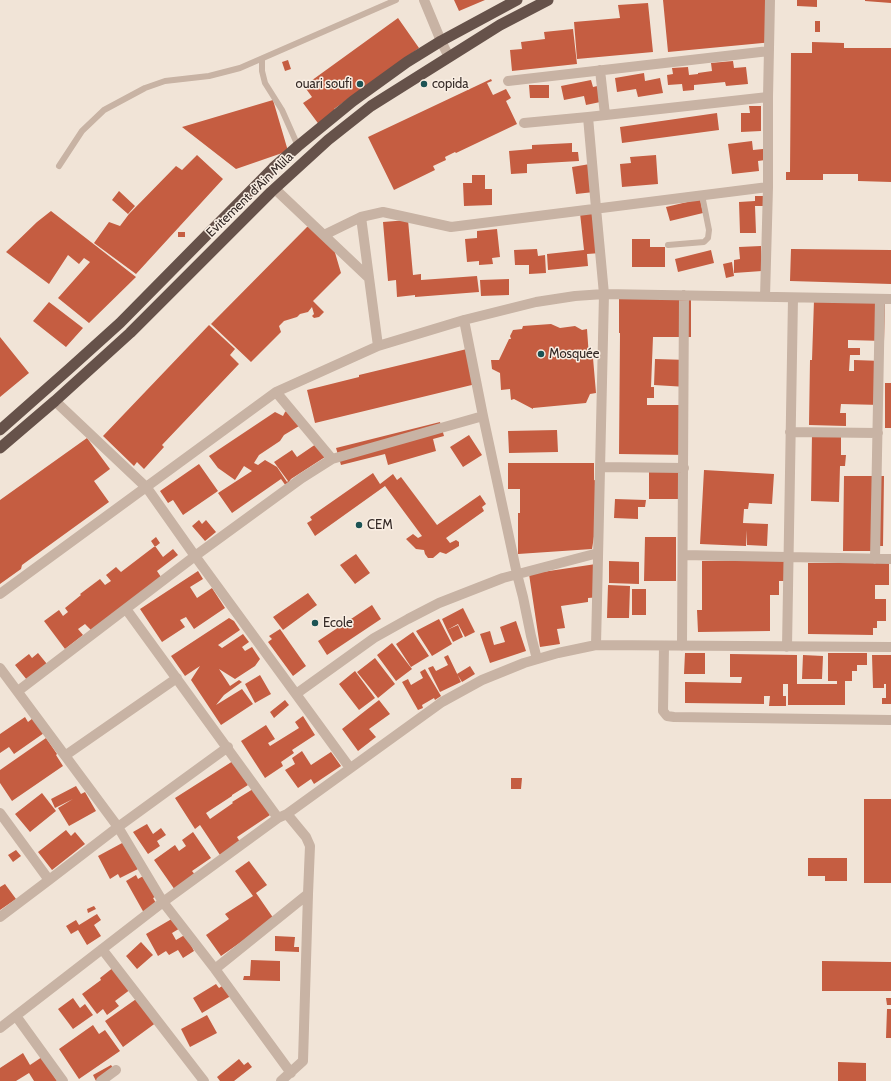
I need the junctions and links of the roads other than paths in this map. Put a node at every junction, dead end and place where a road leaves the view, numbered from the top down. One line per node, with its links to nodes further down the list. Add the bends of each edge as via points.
1 (396, 0): 9 (lane)
2 (424, 0): 6 (street)
3 (517, 0): 6 (highway, Evitement d'Ain Mlila)
4 (548, 0): 8 (highway, Evitement d'Ain Mlila, via 500,25)
5 (770, 0): 7 (street)
6 (441, 41): 8 (street); 16 (highway, Evitement d'Ain Mlila, via 359,97)
7 (769, 50): 10 (street); 12 (street)
8 (449, 57): 19 (highway, Evitement d'Ain Mlila, via 372,106 328,140)
9 (262, 59): 16 (lane, via 265,83 282,110); 17 (lane, via 209,76 165,81 104,110 82,131)
10 (600, 70): 11 (street); 13 (street)
11 (508, 81)
12 (768, 97): 13 (street); 18 (street)
13 (605, 115): 14 (street)
14 (588, 117): 15 (street); 21 (street)
15 (524, 123)
16 (298, 146): 37 (highway, Evitement d'Ain Mlila, via 273,168 120,323)
17 (59, 166)
18 (768, 187): 20 (street); 28 (street)
19 (275, 189): 23 (street); 35 (highway, Evitement d'Ain Mlila, via 130,333)
20 (702, 195): 21 (street); 24 (lane, via 709,230 708,238 704,242)
21 (596, 208): 22 (street, via 451,227 383,212); 26 (street)
22 (361, 217): 23 (street); 25 (street)
23 (324, 235): 25 (street)
24 (668, 245)
25 (369, 278): 33 (street)
26 (604, 294): 27 (street); 32 (street, via 536,302); 42 (street)
27 (684, 295): 28 (street); 43 (street)
28 (765, 297): 29 (street)
29 (793, 298): 30 (street); 38 (street)
30 (880, 299): 31 (street); 39 (street)
31 (891, 299)
32 (464, 320): 33 (street); 36 (street)
33 (378, 346): 34 (street)
34 (276, 392): 41 (street); 44 (street)
35 (55, 401): 40 (highway, Evitement d'Ain Mlila); 44 (street)
36 (483, 416): 41 (street); 51 (street)
37 (0, 430)
38 (790, 432): 39 (street); 48 (street)
39 (878, 433): 49 (street)
40 (0, 448)
41 (332, 459): 47 (street)
42 (600, 467): 43 (street); 45 (street)
43 (684, 468): 46 (street)
44 (147, 488): 47 (street); 52 (street)
45 (598, 553): 51 (street); 54 (street)
46 (683, 555): 48 (street); 56 (street)
47 (196, 556): 53 (street); 63 (street)
48 (788, 558): 49 (street); 57 (street)
49 (875, 559): 50 (street)
50 (891, 559)
51 (517, 574): 59 (street); 63 (street, via 439,603 408,619 374,638)
52 (0, 594)
53 (126, 609): 61 (street); 62 (street)
54 (596, 645): 55 (street); 59 (street)
55 (664, 646): 56 (street); 64 (street, via 663,710 667,716)
56 (682, 646): 57 (street)
57 (787, 647): 58 (street)
58 (891, 647)
59 (537, 659): 67 (street, via 482,680 442,702)
60 (0, 668): 62 (street)
61 (177, 678): 65 (street); 66 (street)
62 (18, 691): 66 (street)
63 (296, 694): 67 (street)
64 (891, 720)
65 (228, 747): 69 (street); 70 (street)
66 (66, 755): 70 (street)
67 (350, 768): 69 (street)
68 (0, 813): 71 (street)
69 (283, 816): 72 (street, via 306,837 310,846); 73 (street)
70 (118, 826): 71 (street); 73 (street)
71 (50, 880): 74 (street)
72 (308, 894): 76 (street); 80 (street, via 303,1061)
73 (163, 902): 75 (street); 76 (street)
74 (0, 917)
75 (102, 949): 77 (street); 83 (street)
76 (215, 969): 80 (street)
77 (16, 1016): 78 (street); 81 (street)
78 (0, 1028)
79 (116, 1070): 82 (street)
80 (291, 1073): 84 (street)
81 (63, 1081)
82 (101, 1081)
83 (204, 1081)
84 (281, 1081)

